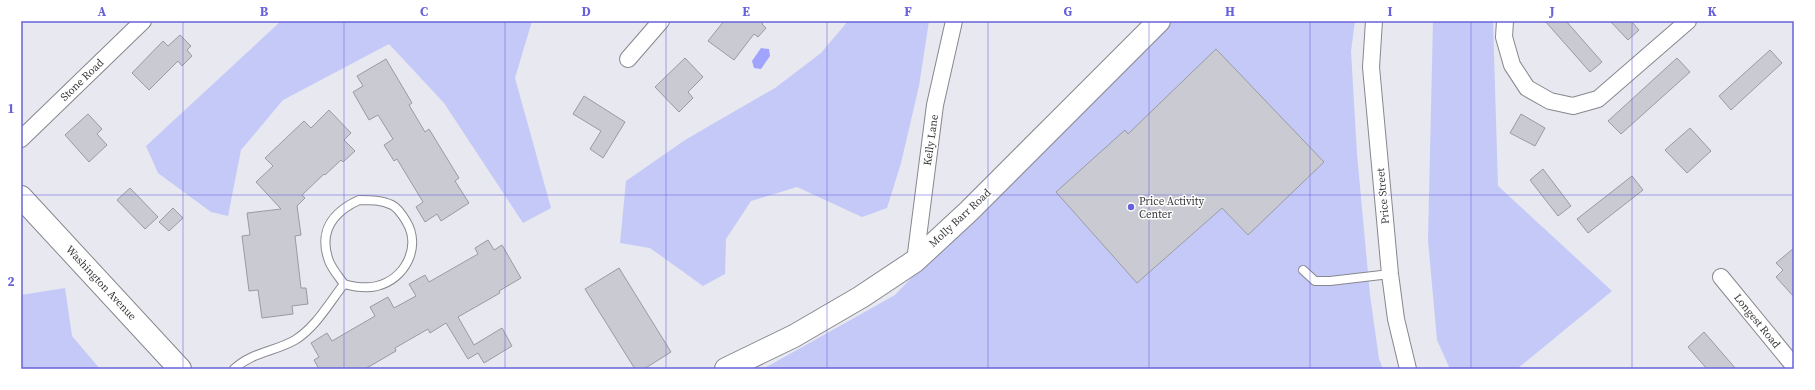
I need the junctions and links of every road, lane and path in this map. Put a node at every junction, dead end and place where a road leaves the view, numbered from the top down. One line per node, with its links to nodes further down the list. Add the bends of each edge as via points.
1 (144, 21): 9 (street, Stone Road)
2 (661, 21): 8 (street)
3 (954, 21): 11 (street, Kelly Lane, via 935,105)
4 (1159, 21): 11 (main road, Molly Barr Road, via 969,211)
5 (1374, 21): 13 (street, Price Street, via 1371,67)
6 (1505, 21): 7 (street, via 1504,37 1512,65 1527,88 1550,101 1573,106 1598,99)
7 (1688, 21)
8 (628, 59)
9 (21, 139)
10 (21, 197): 17 (main road, Washington Avenue)
11 (915, 260): 19 (main road, Molly Barr Road, via 861,297 794,336)
12 (1303, 270): 13 (lane, via 1315,281)
13 (1390, 274): 20 (street, Price Street, via 1396,319)
14 (1721, 277): 16 (street, Longest Road)
15 (344, 284): 15 (lane, via 358,288 377,286 393,280 403,270 411,255 413,239 403,216 393,206 376,200 359,200 345,207 326,231 324,246 329,262); 18 (lane, via 313,324 296,339 276,349 255,354)
16 (1794, 366)
17 (180, 369)
18 (234, 369)
19 (726, 369)
20 (1408, 369)

